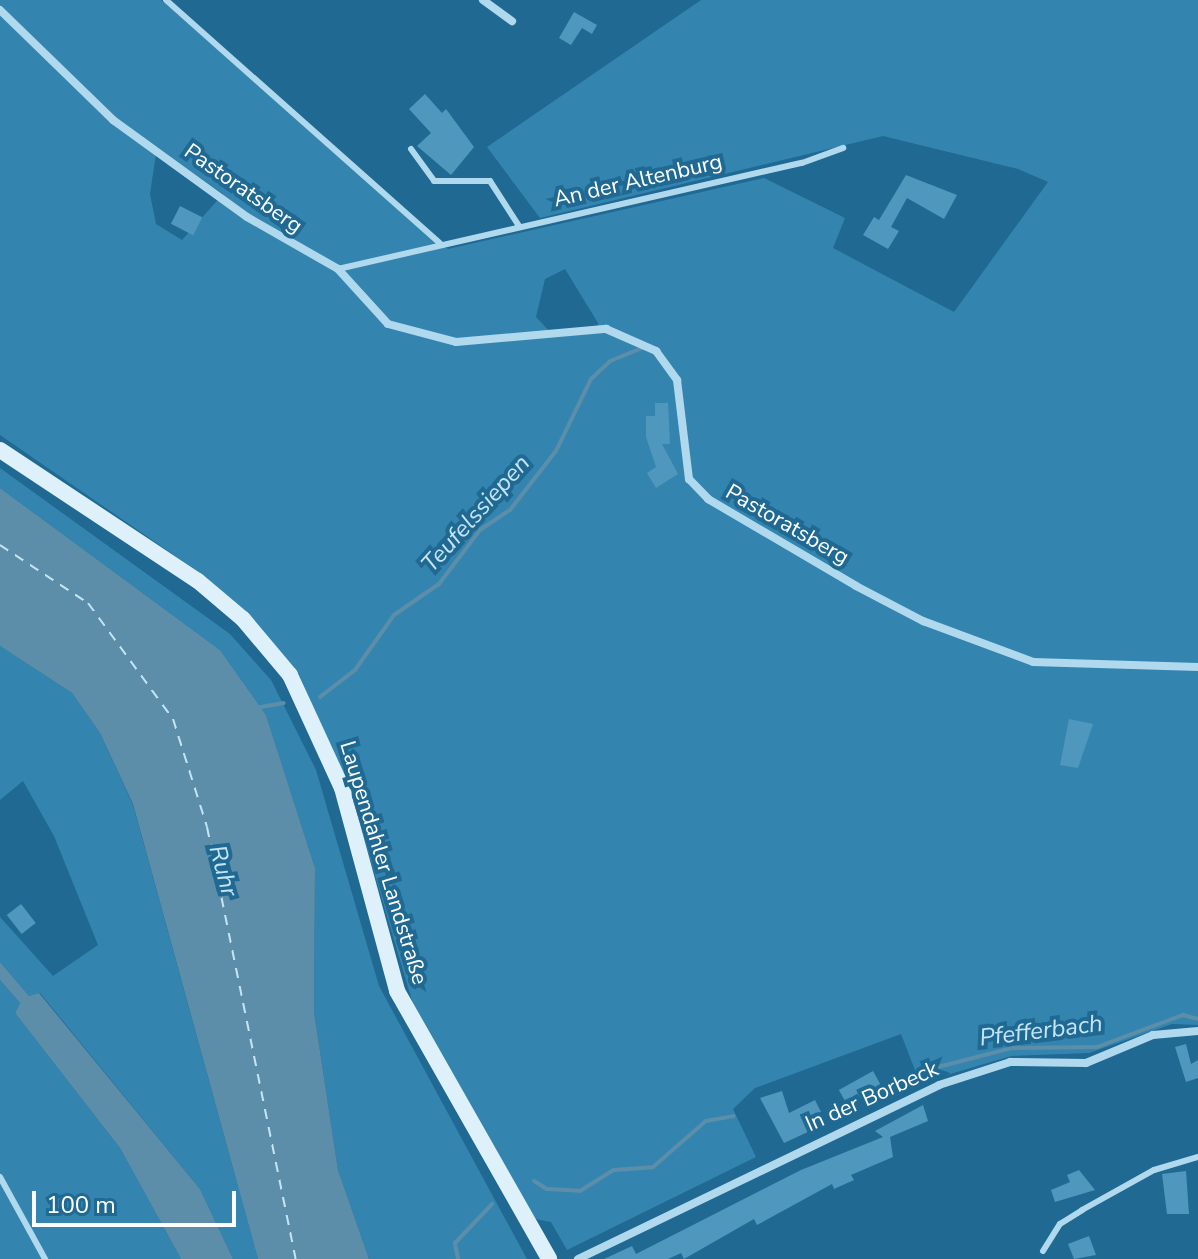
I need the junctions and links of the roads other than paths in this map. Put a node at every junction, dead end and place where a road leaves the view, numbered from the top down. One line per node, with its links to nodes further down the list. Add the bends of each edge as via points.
1 (166, 0): 8 (lane)
2 (483, 0): 4 (street)
3 (0, 10): 9 (street, Pastoratsberg, via 113,120 247,217)
4 (512, 21)
5 (843, 148): 7 (lane, An der Altenburg, via 802,163)
6 (411, 149): 7 (lane, via 434,181 490,181)
7 (519, 226): 8 (lane, An der Altenburg)
8 (440, 243): 9 (lane, An der Altenburg)
9 (338, 269): 11 (street, Pastoratsberg, via 388,324 422,337 501,341 606,329 656,351 677,380 689,479 708,499 923,621 1041,664)
10 (0, 450): 16 (main road, Laupendahler Landstraße, via 198,581 243,619 290,675 342,788 397,991)
11 (1198, 667)
12 (1198, 1031): 18 (street, In der Borbeck, via 1153,1035 1086,1063 1010,1062 939,1085)
13 (1198, 1157): 15 (lane, via 1154,1170 1082,1210 1060,1224)
14 (0, 1177): 17 (lane)
15 (1043, 1251)
16 (547, 1258)
17 (45, 1259)
18 (578, 1259)

